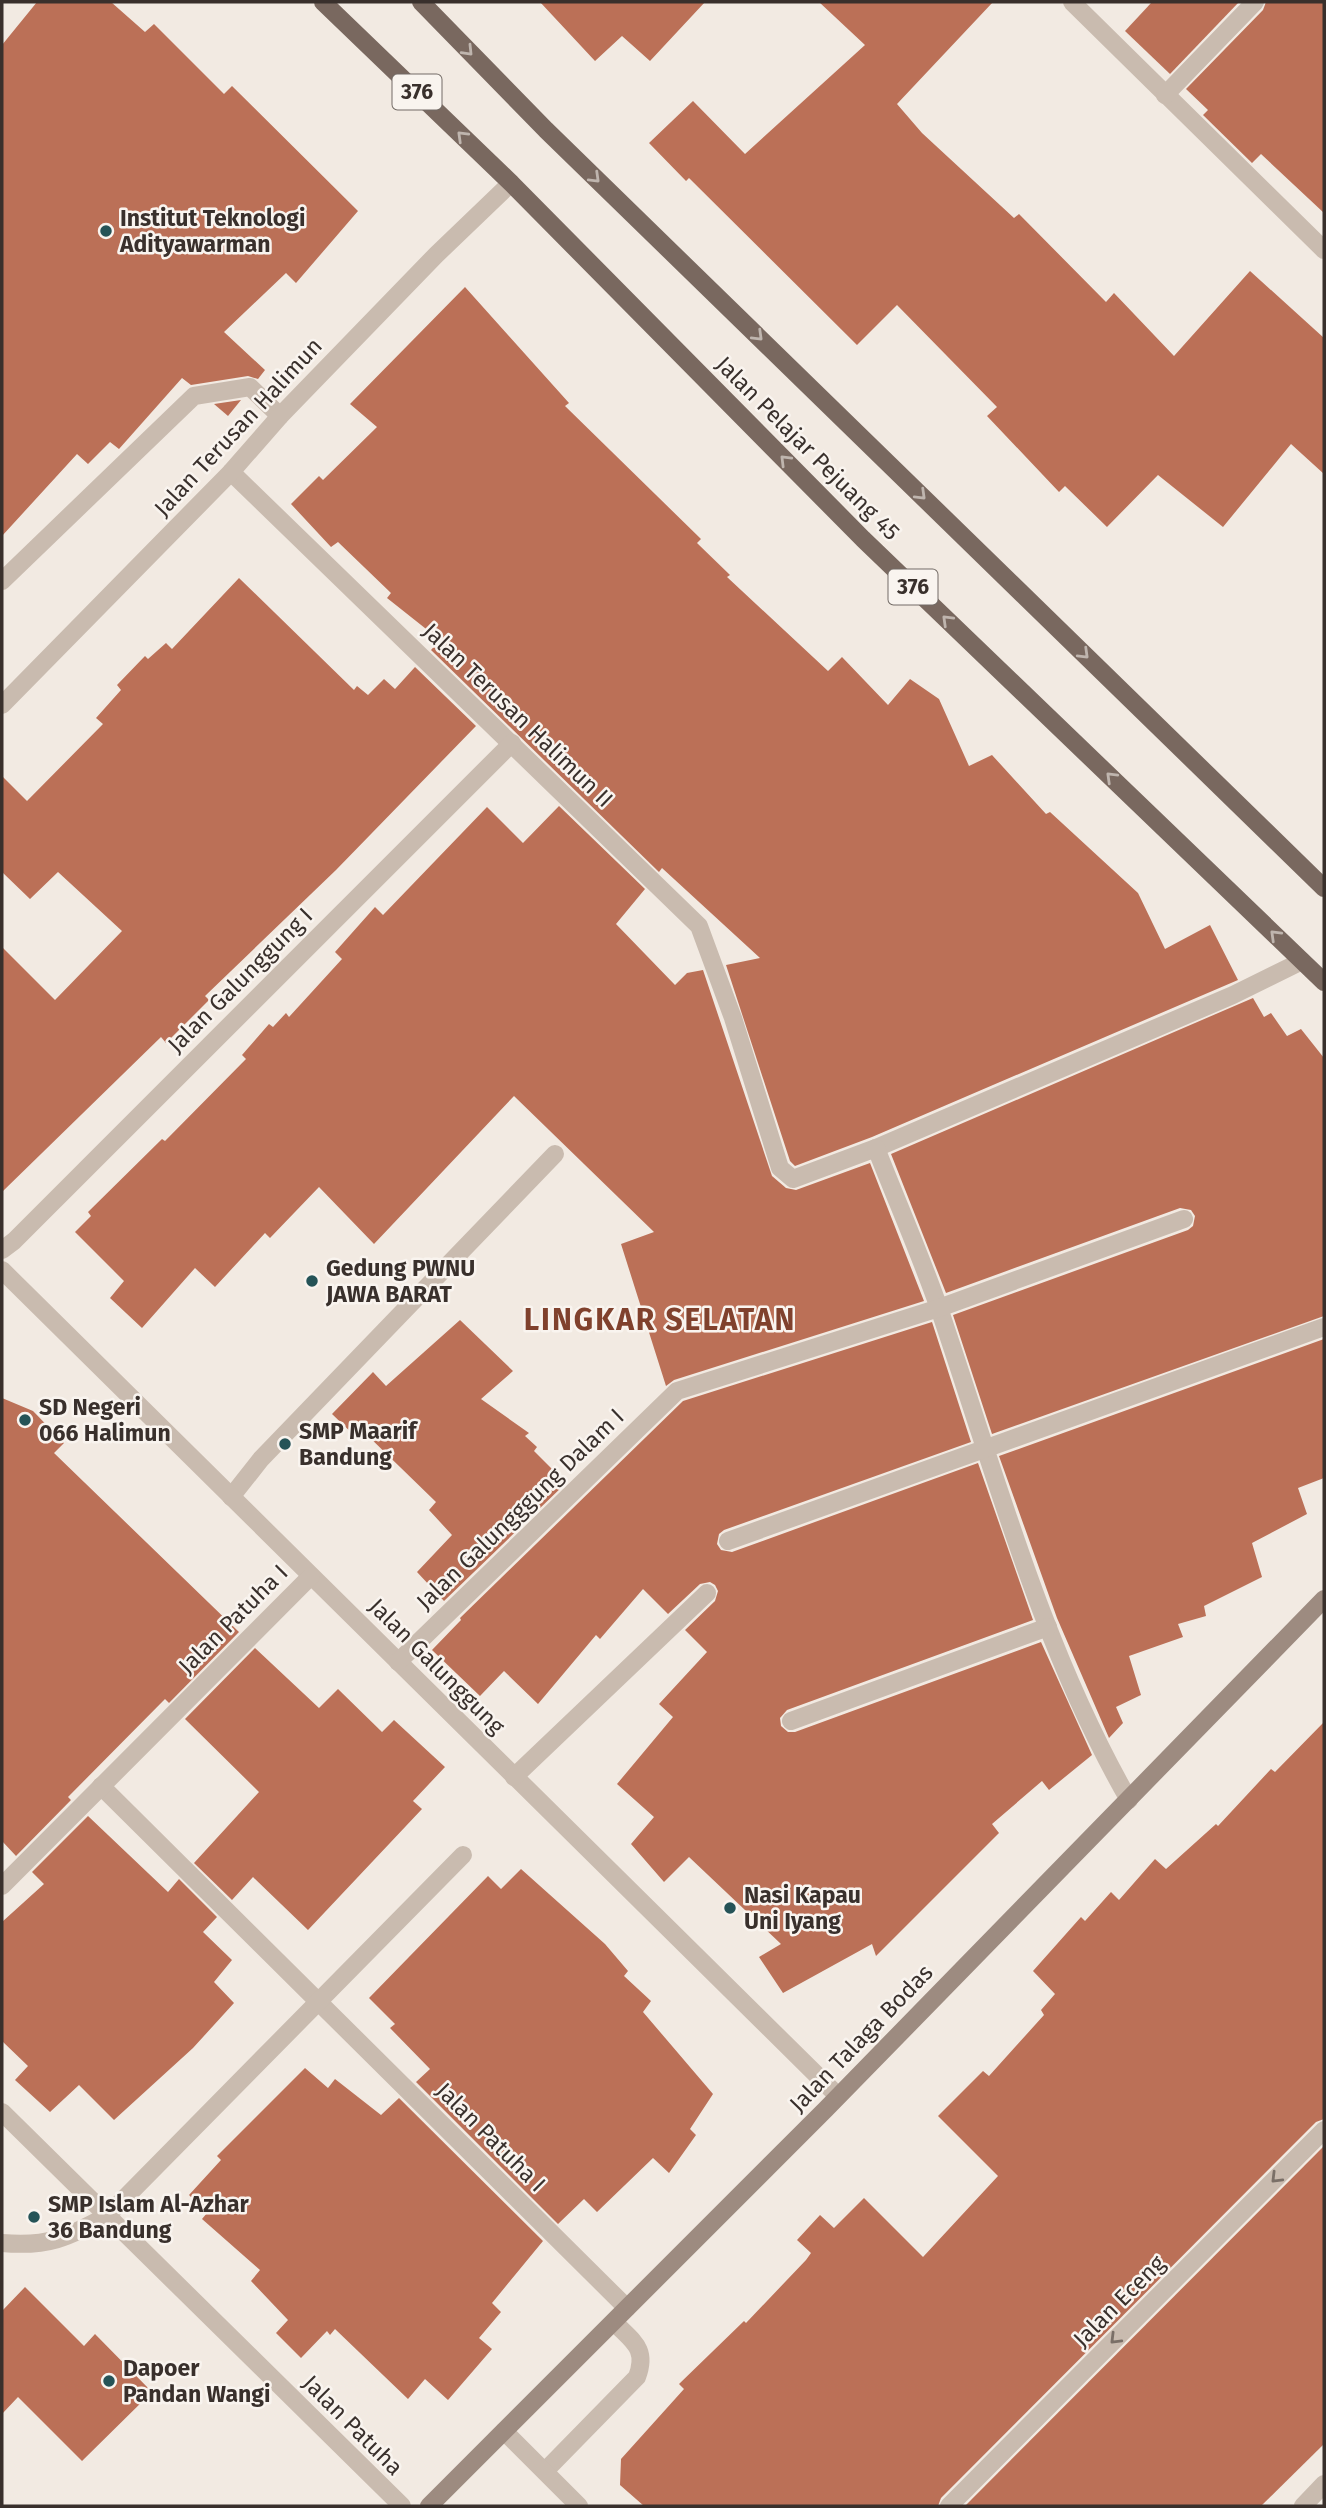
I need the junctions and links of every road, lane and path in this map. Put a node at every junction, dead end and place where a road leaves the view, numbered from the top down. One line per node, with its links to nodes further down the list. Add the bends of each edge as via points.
1 (323, 2): 6 (main road, Jalan Pelajar Pejuang 45 / 376, one-way to 1)
2 (421, 2): 13 (main road, Jalan Pelajar Pejuang 45, one-way to 13, via 556,140)
3 (1072, 2): 5 (street)
4 (1255, 2): 5 (street)
5 (1165, 94): 7 (street)
6 (511, 183): 8 (street, Jalan Terusan Halimun); 14 (main road, Jalan Pelajar Pejuang 45 / 376, one-way to 6, via 863,539)
7 (1324, 250)
8 (280, 416): 9 (street, Jalan Terusan Halimun); 10 (street, via 250,387 194,396)
9 (231, 472): 11 (street, Jalan Terusan Halimun); 12 (street, Jalan Terusan Halimun II)
10 (2, 581)
11 (2, 703)
12 (512, 743): 16 (street, Jalan Terusan Halimun II, via 699,926 780,1168 793,1179 802,1178); 19 (street, Jalan Galunggung I)
13 (1324, 888)
14 (1302, 961): 15 (main road, Jalan Pelajar Pejuang 45 / 376); 16 (street, Jalan Terusan Halimun II, via 1233,995)
15 (1324, 982)
16 (876, 1147): 21 (street)
17 (555, 1154): 24 (street, via 261,1459)
18 (1184, 1219): 21 (street)
19 (2, 1250)
20 (2, 1270): 24 (street, Jalan Galunggung)
21 (939, 1308): 23 (street); 30 (street, Jalan Galungggung Dalam I, via 677,1391)
22 (1324, 1328): 23 (street)
23 (985, 1449): 25 (street); 29 (street)
24 (231, 1497): 26 (street, Jalan Galunggung)
25 (728, 1541)
26 (311, 1576): 30 (street, Jalan Galunggung); 33 (street, Jalan Patuha I)
27 (707, 1593): 32 (street)
28 (1324, 1599): 34 (street, Jalan Talaga Bodas)
29 (1048, 1627): 31 (street); 34 (street)
30 (398, 1662): 32 (street, Jalan Galunggung)
31 (791, 1720)
32 (514, 1777): 38 (street, Jalan Galunggung)
33 (100, 1786): 36 (street, Jalan Patuha I); 37 (street, Jalan Patuha I)
34 (1129, 1800): 38 (street, Jalan Talaga Bodas)
35 (463, 1855): 37 (street)
36 (2, 1886)
37 (319, 2001): 41 (street); 43 (street, Jalan Patuha I)
38 (838, 2096): 43 (street, Jalan Talaga Bodas)
39 (2, 2112): 41 (street, Jalan Patuha)
40 (1324, 2130): 51 (street, Jalan Eceng, one-way to 51)
41 (107, 2216): 42 (street, via 68,2237 35,2245); 48 (street, Jalan Patuha)
42 (2, 2242)
43 (627, 2308): 44 (street, Jalan Talaga Bodas)
44 (614, 2322): 45 (street, Jalan Talaga Bodas); 46 (street, via 641,2350 637,2377)
45 (504, 2431): 46 (street); 49 (street, Jalan Talaga Bodas)
46 (545, 2471): 50 (street)
47 (1324, 2484): 52 (street)
48 (402, 2506)
49 (429, 2506)
50 (579, 2506)
51 (949, 2506)
52 (1303, 2506)

